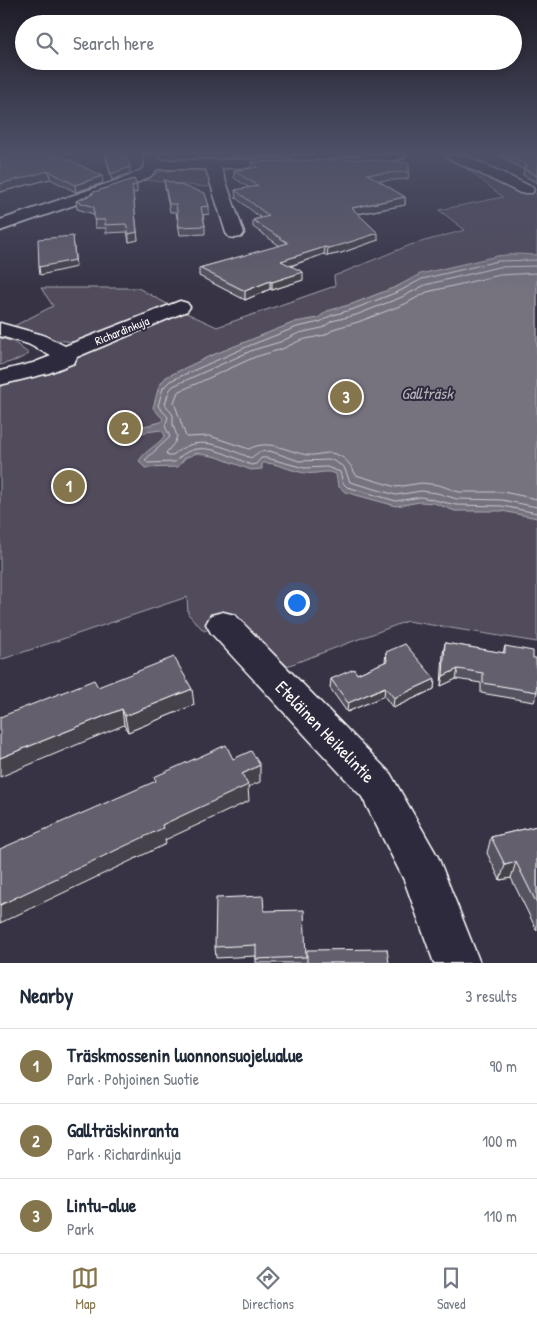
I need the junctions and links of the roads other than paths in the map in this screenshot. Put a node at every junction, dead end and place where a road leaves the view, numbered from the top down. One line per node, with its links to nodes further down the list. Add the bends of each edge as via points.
1 (75, 200): 3 (street)
2 (224, 200): 4 (street)
3 (0, 226)
4 (235, 233)
5 (180, 307): 7 (street, Richardinkuja)
6 (0, 329): 7 (street, via 31,338)
7 (64, 356): 8 (street, Richardinkuja, via 41,368)
8 (0, 378)
9 (223, 624): 10 (street, Eteläinen Heikelintie, via 376,784 423,872)
10 (457, 963)

